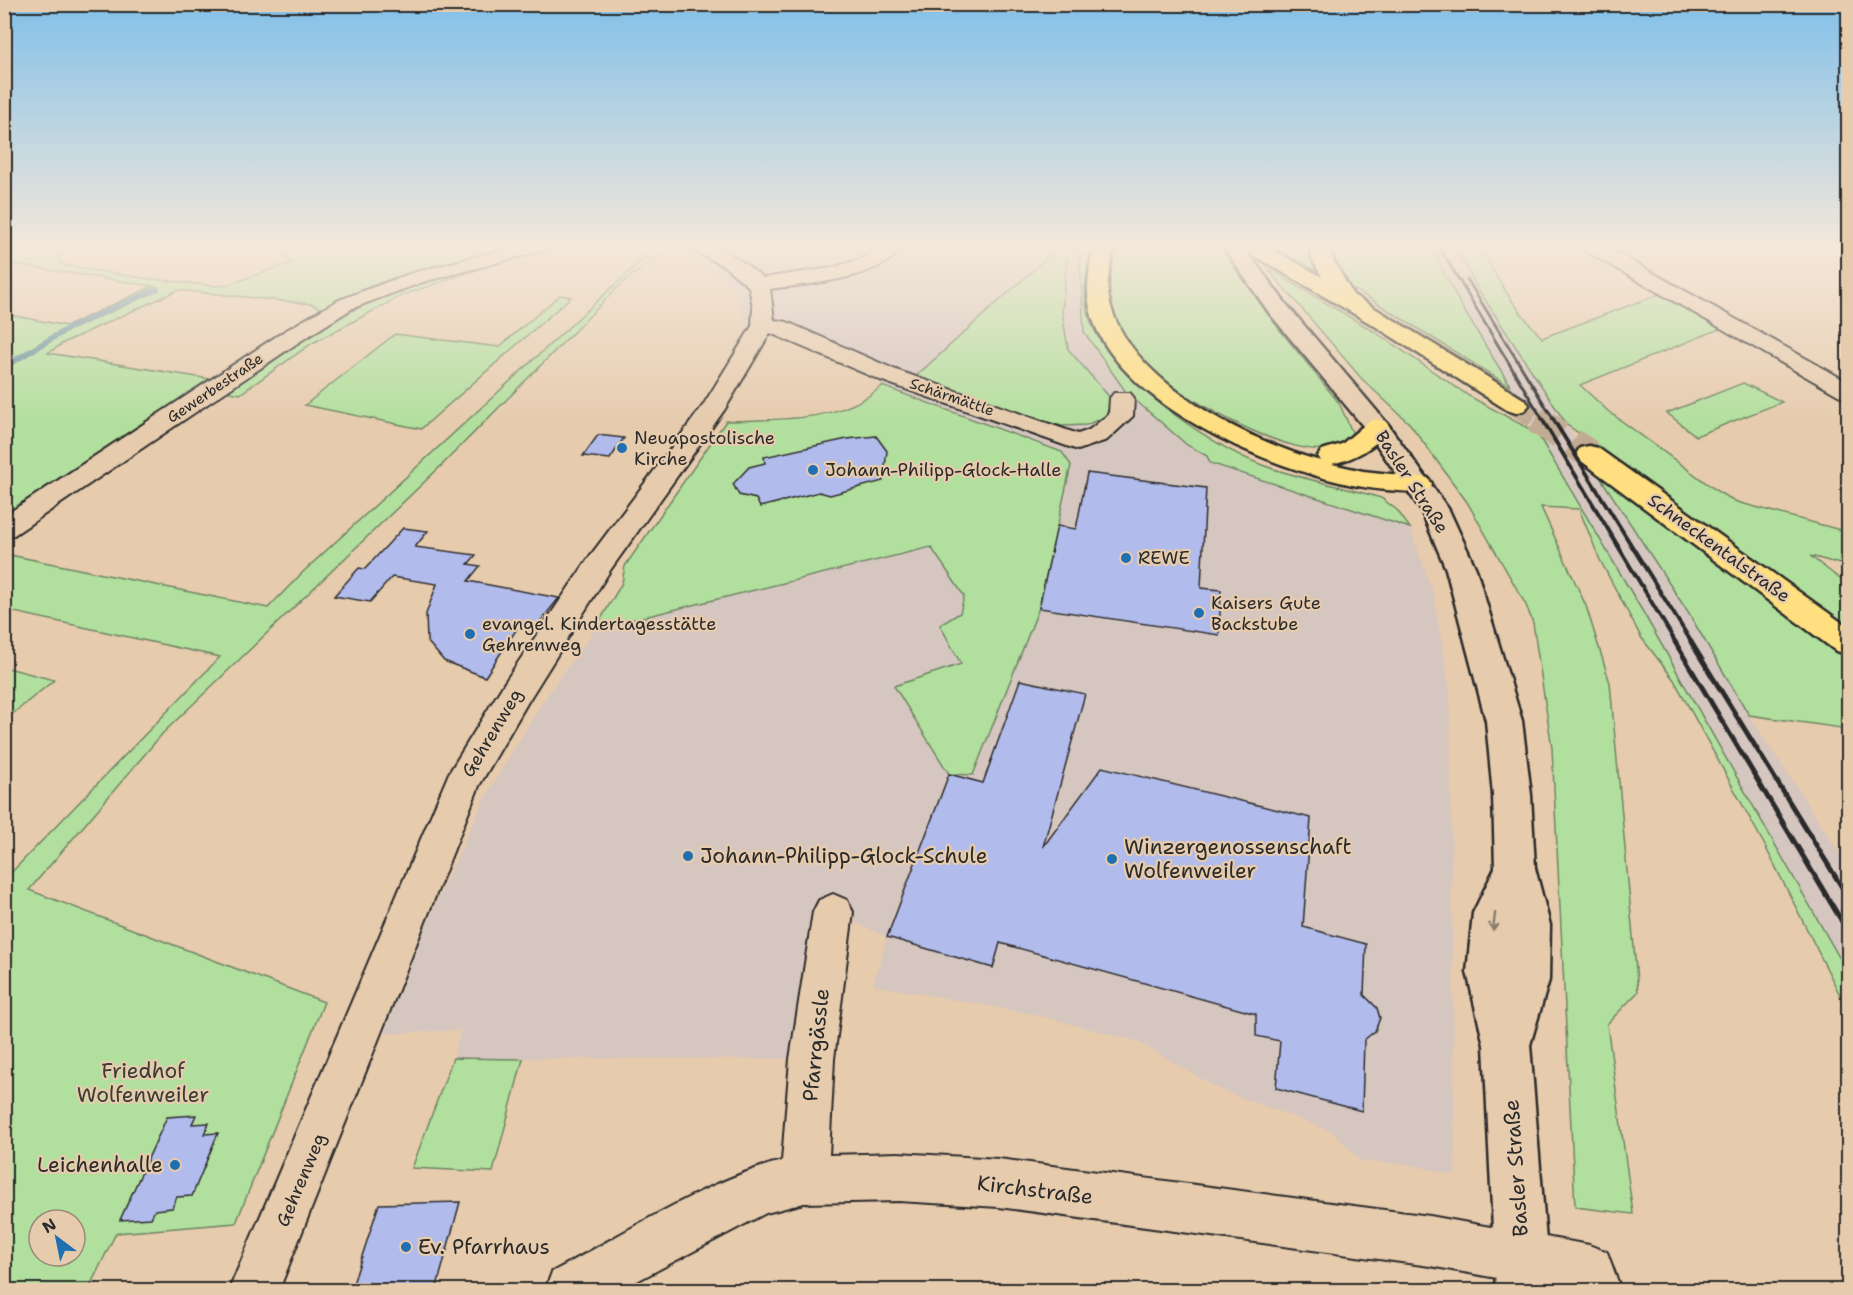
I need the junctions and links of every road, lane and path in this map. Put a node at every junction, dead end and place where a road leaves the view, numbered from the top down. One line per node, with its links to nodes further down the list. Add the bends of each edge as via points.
1 (344, 305): 16 (street, Gewerbestraße)
2 (764, 305): 7 (street)
3 (1099, 305): 12 (main road, via 1110,336 1126,357 1162,390 1205,419)
4 (1276, 305): 11 (main road, Basler Straße)
5 (1356, 305): 10 (main road)
6 (1696, 305): 8 (street)
7 (763, 326): 9 (street, Schärmättle, via 778,327 888,375 1078,442 1098,435 1121,416); 21 (street, Gehrenweg, via 713,410 600,563 462,783)
8 (1848, 391)
9 (1122, 398)
10 (1516, 405)
11 (1377, 427): 14 (main road, via 1352,450); 15 (main road, Basler Straße)
12 (1275, 453): 14 (main road); 15 (main road, via 1345,476)
13 (1589, 454): 17 (main road, Schneckentalstraße)
14 (1331, 456): 15 (main road)
15 (1412, 476): 20 (main road, Basler Straße, via 1435,510 1461,569 1497,694 1508,750 1515,868 1528,925 1527,980 1507,1045)
16 (4, 529)
17 (1848, 643)
18 (833, 912): 19 (street, Pfarrgässle, via 812,1059)
19 (804, 1179): 20 (street, Kirchstraße, via 898,1177 999,1183 1430,1241); 22 (street, Kirchstraße, via 759,1190)
20 (1523, 1274): 23 (street, Kirchstraße, via 1589,1270)
21 (255, 1290)
22 (570, 1290)
23 (1596, 1290)

